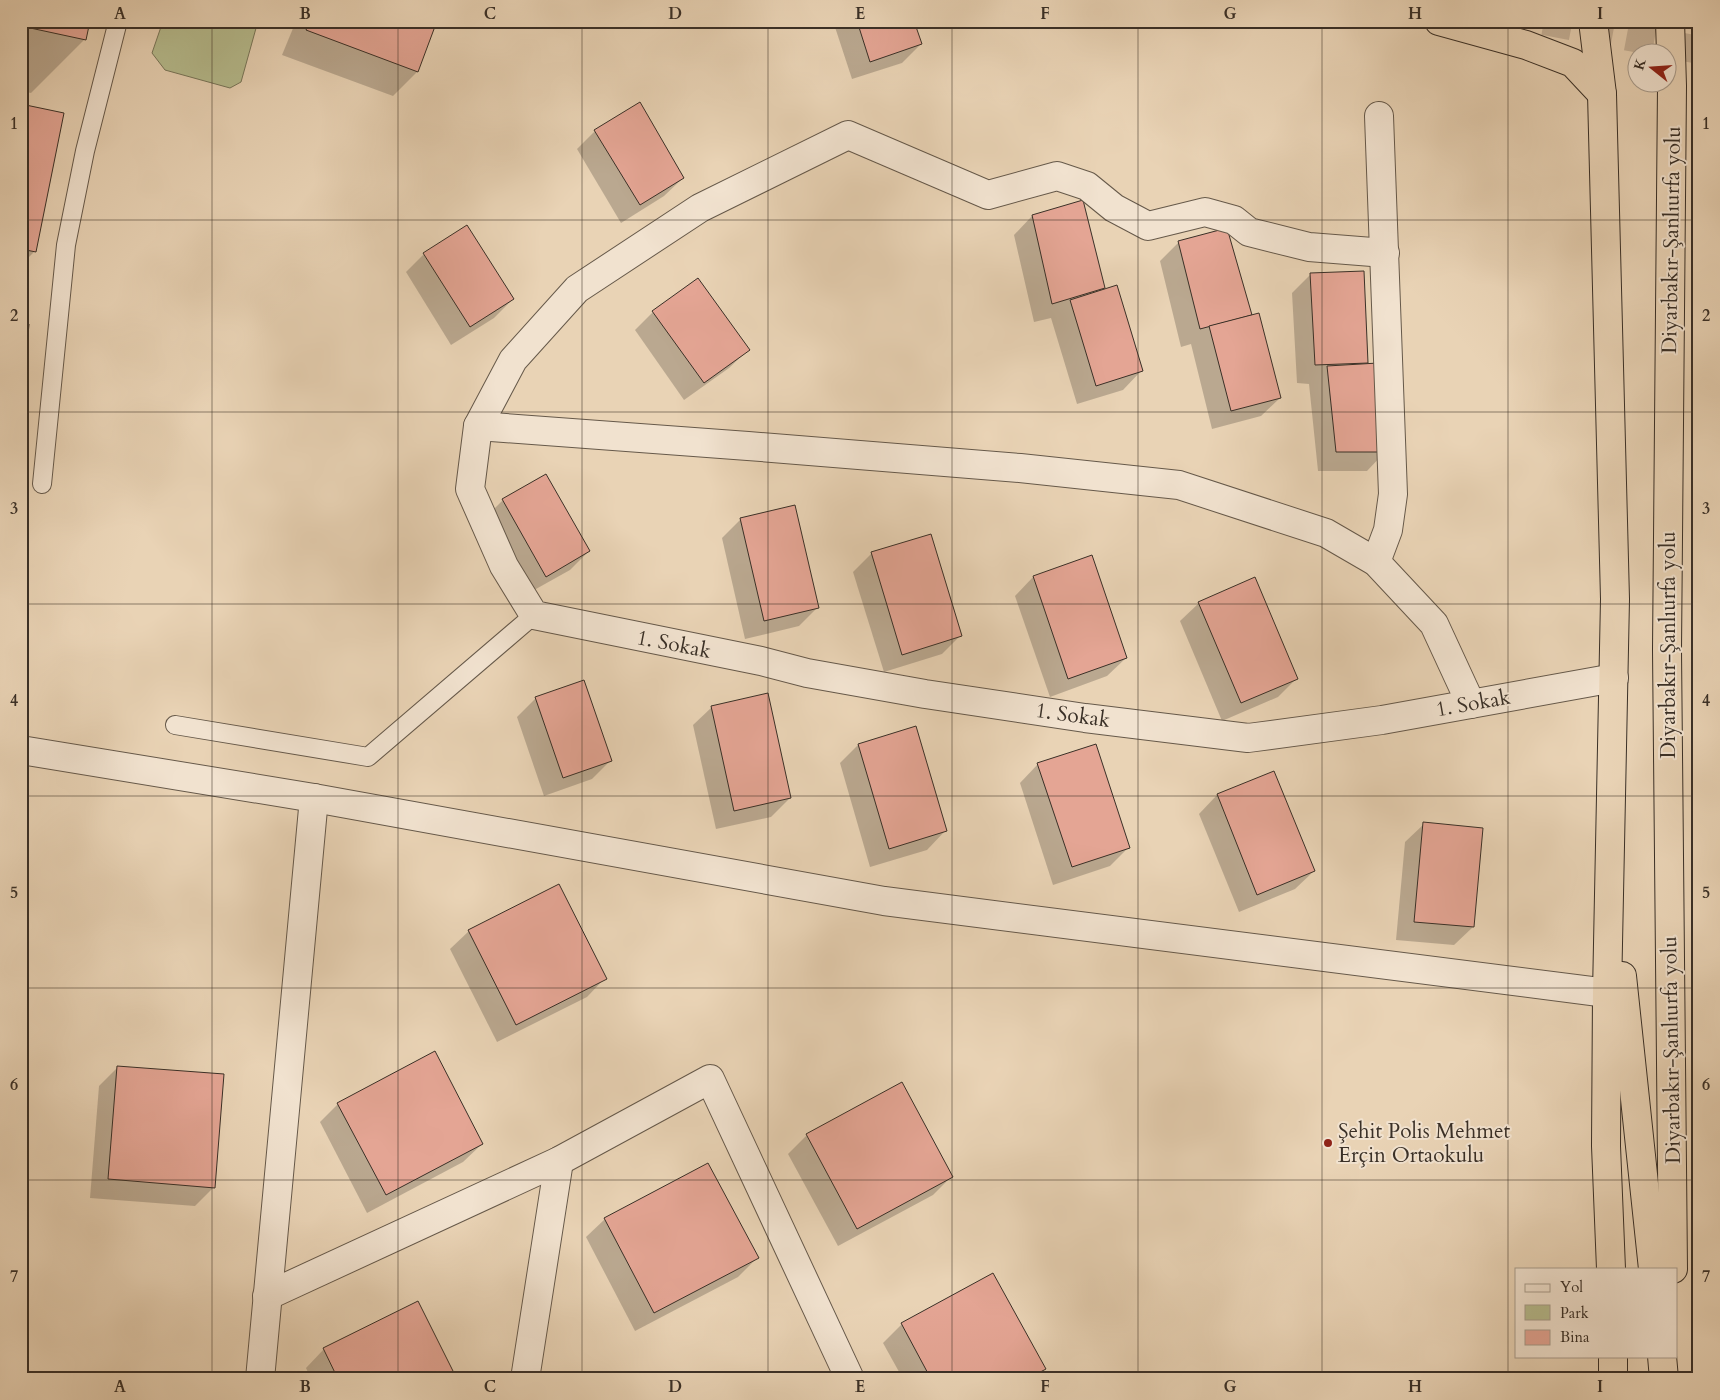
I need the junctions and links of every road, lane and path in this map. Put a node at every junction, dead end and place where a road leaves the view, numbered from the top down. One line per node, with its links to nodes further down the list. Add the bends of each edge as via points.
1 (118, 21): 9 (lane, via 85,151 66,245)
2 (1439, 21): 5 (highway, via 1526,45 1573,63)
3 (1593, 21): 5 (highway)
4 (1670, 21): 22 (highway, Diyarbakır-Şanlıurfa yolu, via 1667,660)
5 (1602, 94): 12 (highway, via 1615,599)
6 (1379, 116): 7 (street)
7 (1385, 253): 8 (street, via 1309,247 1249,232 1234,220 1205,212 1148,226 1114,208 1087,186 1057,176 988,195 848,136 700,208 577,289 513,360); 10 (street, via 1393,494 1388,530)
8 (478, 426): 10 (street, via 1010,467 1179,485 1326,533); 11 (street, via 470,489 504,566)
9 (42, 484)
10 (1376, 562): 13 (street, via 1434,624)
11 (534, 616): 13 (street, 1. Sokak, via 915,692 1248,738); 14 (lane, via 368,757)
12 (1614, 678): 13 (street, 1. Sokak); 17 (highway)
13 (1470, 704)
14 (175, 725)
15 (21, 750): 16 (street)
16 (314, 798): 18 (street, via 884,901); 23 (street)
17 (1610, 860): 18 (highway); 21 (highway)
18 (1607, 993): 20 (highway, via 1606,1146)
19 (559, 1161): 23 (street); 28 (street); 29 (street, via 710,1079)
20 (1611, 1268)
21 (1653, 1268)
22 (1673, 1268)
23 (267, 1296): 27 (street)
24 (1613, 1358): 30 (highway)
25 (1662, 1358): 31 (highway)
26 (1674, 1358): 32 (highway)
27 (260, 1379)
28 (525, 1379)
29 (850, 1379)
30 (1613, 1379)
31 (1664, 1379)
32 (1674, 1379)

